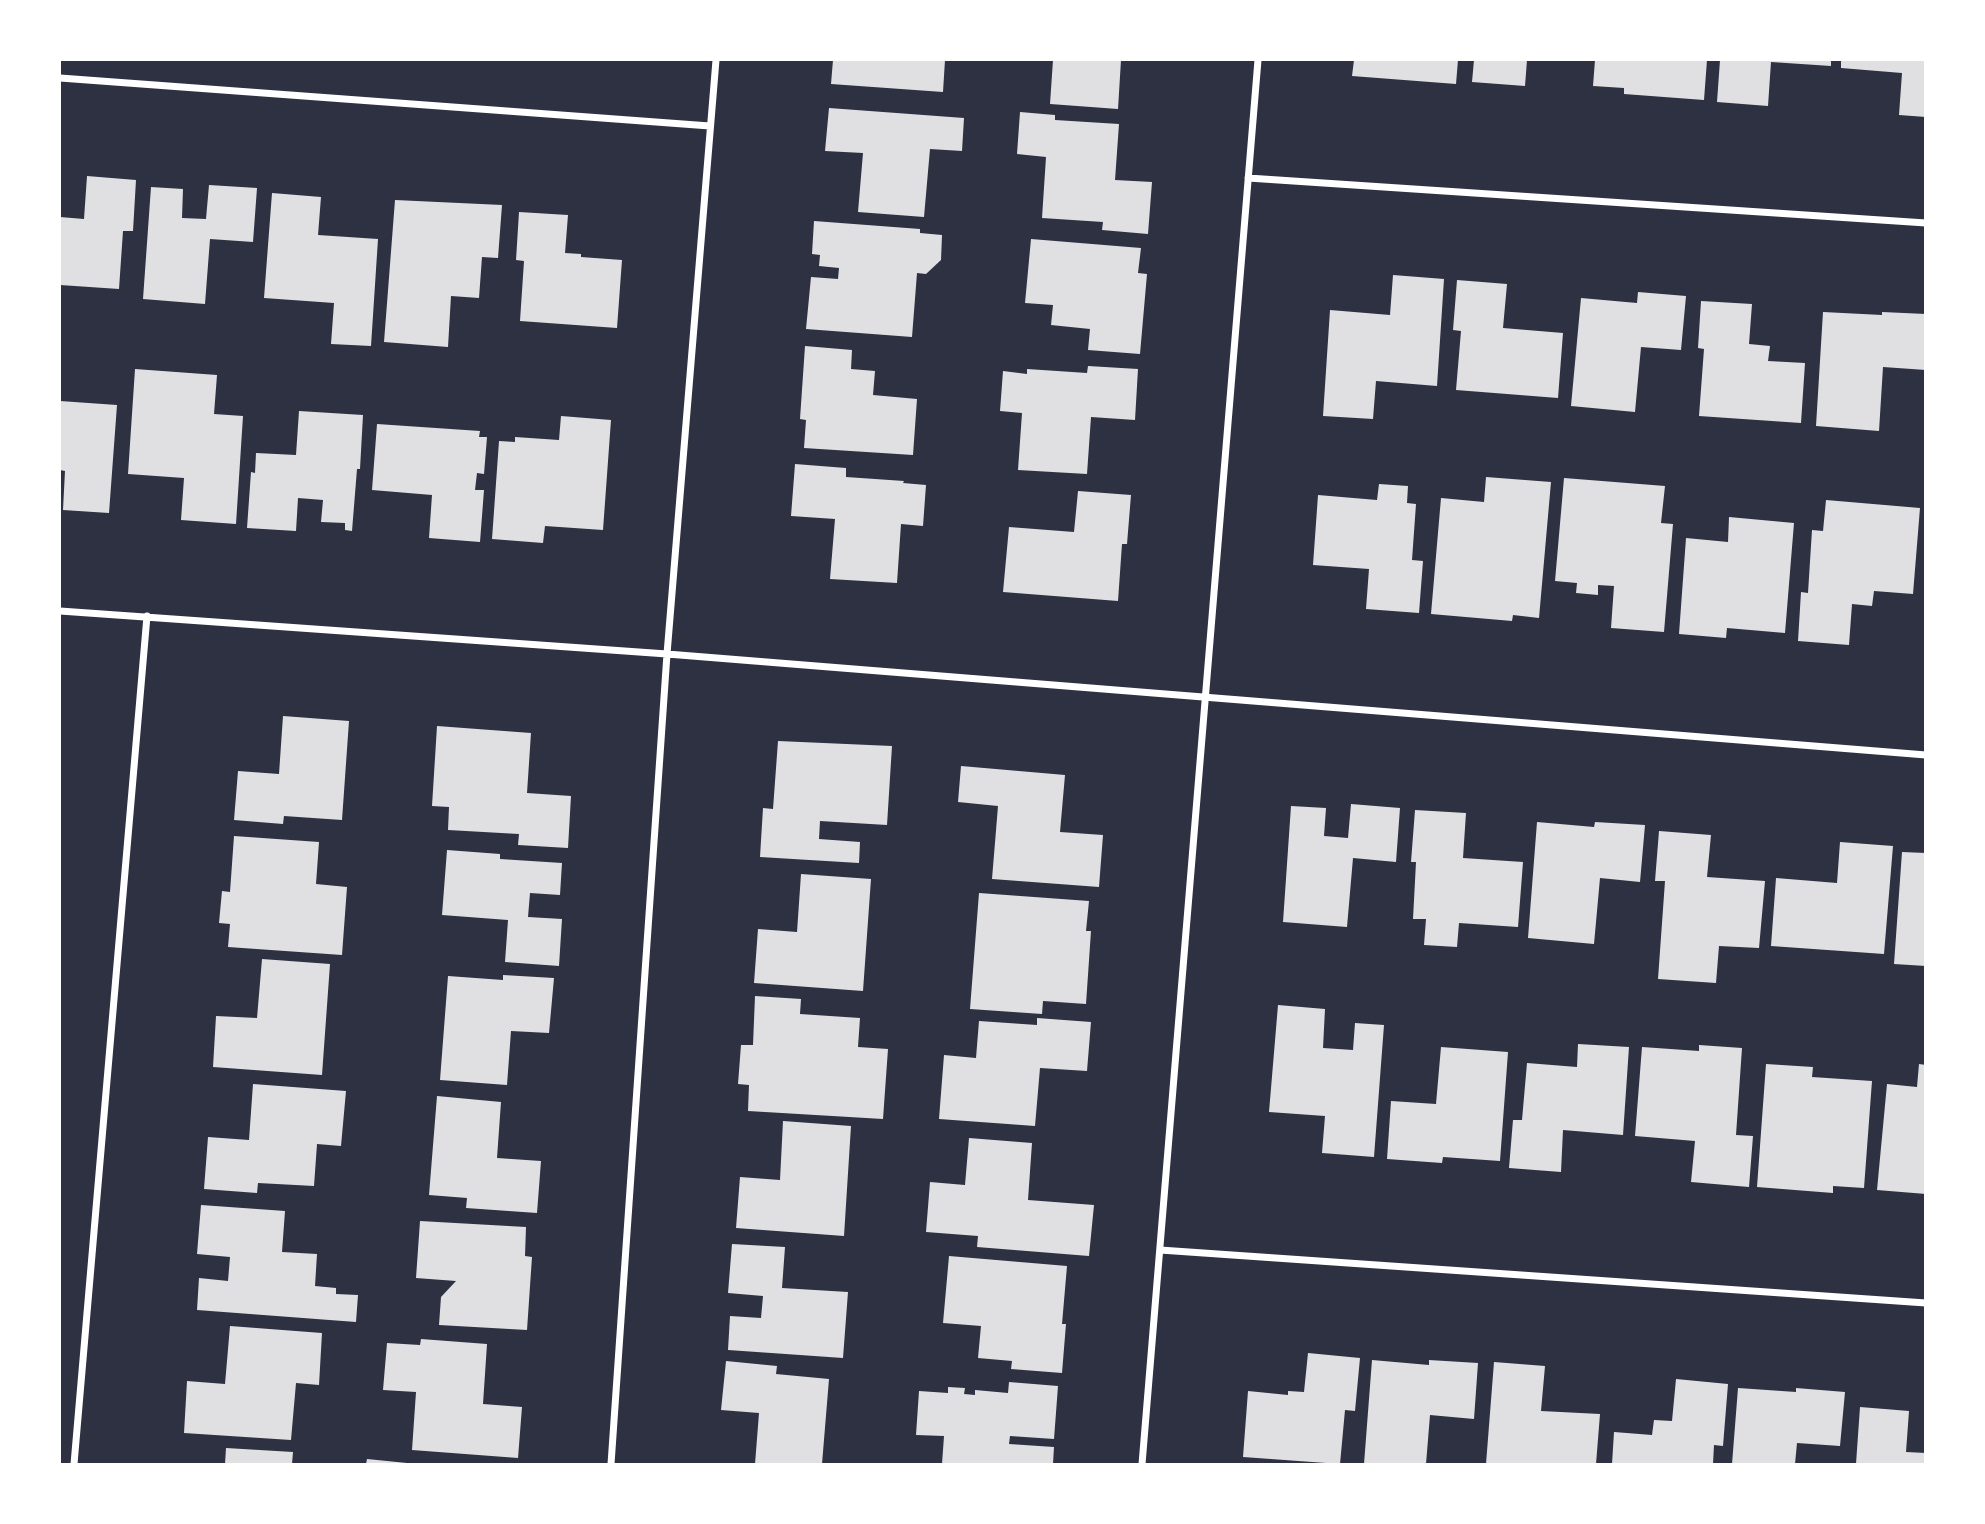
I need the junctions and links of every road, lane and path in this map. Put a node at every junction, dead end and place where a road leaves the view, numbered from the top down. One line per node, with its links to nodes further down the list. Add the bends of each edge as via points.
1 (716, 60): 4 (street)
2 (1258, 60): 5 (street)
3 (60, 78): 4 (street)
4 (710, 126): 9 (street)
5 (1248, 178): 6 (street); 10 (street)
6 (1926, 223)
7 (60, 611): 8 (street)
8 (147, 616): 9 (street); 14 (street)
9 (667, 654): 10 (street); 15 (street)
10 (1206, 698): 11 (street); 12 (street)
11 (1926, 755)
12 (1160, 1250): 13 (street); 16 (street)
13 (1926, 1303)
14 (74, 1465)
15 (611, 1465)
16 (1142, 1465)

